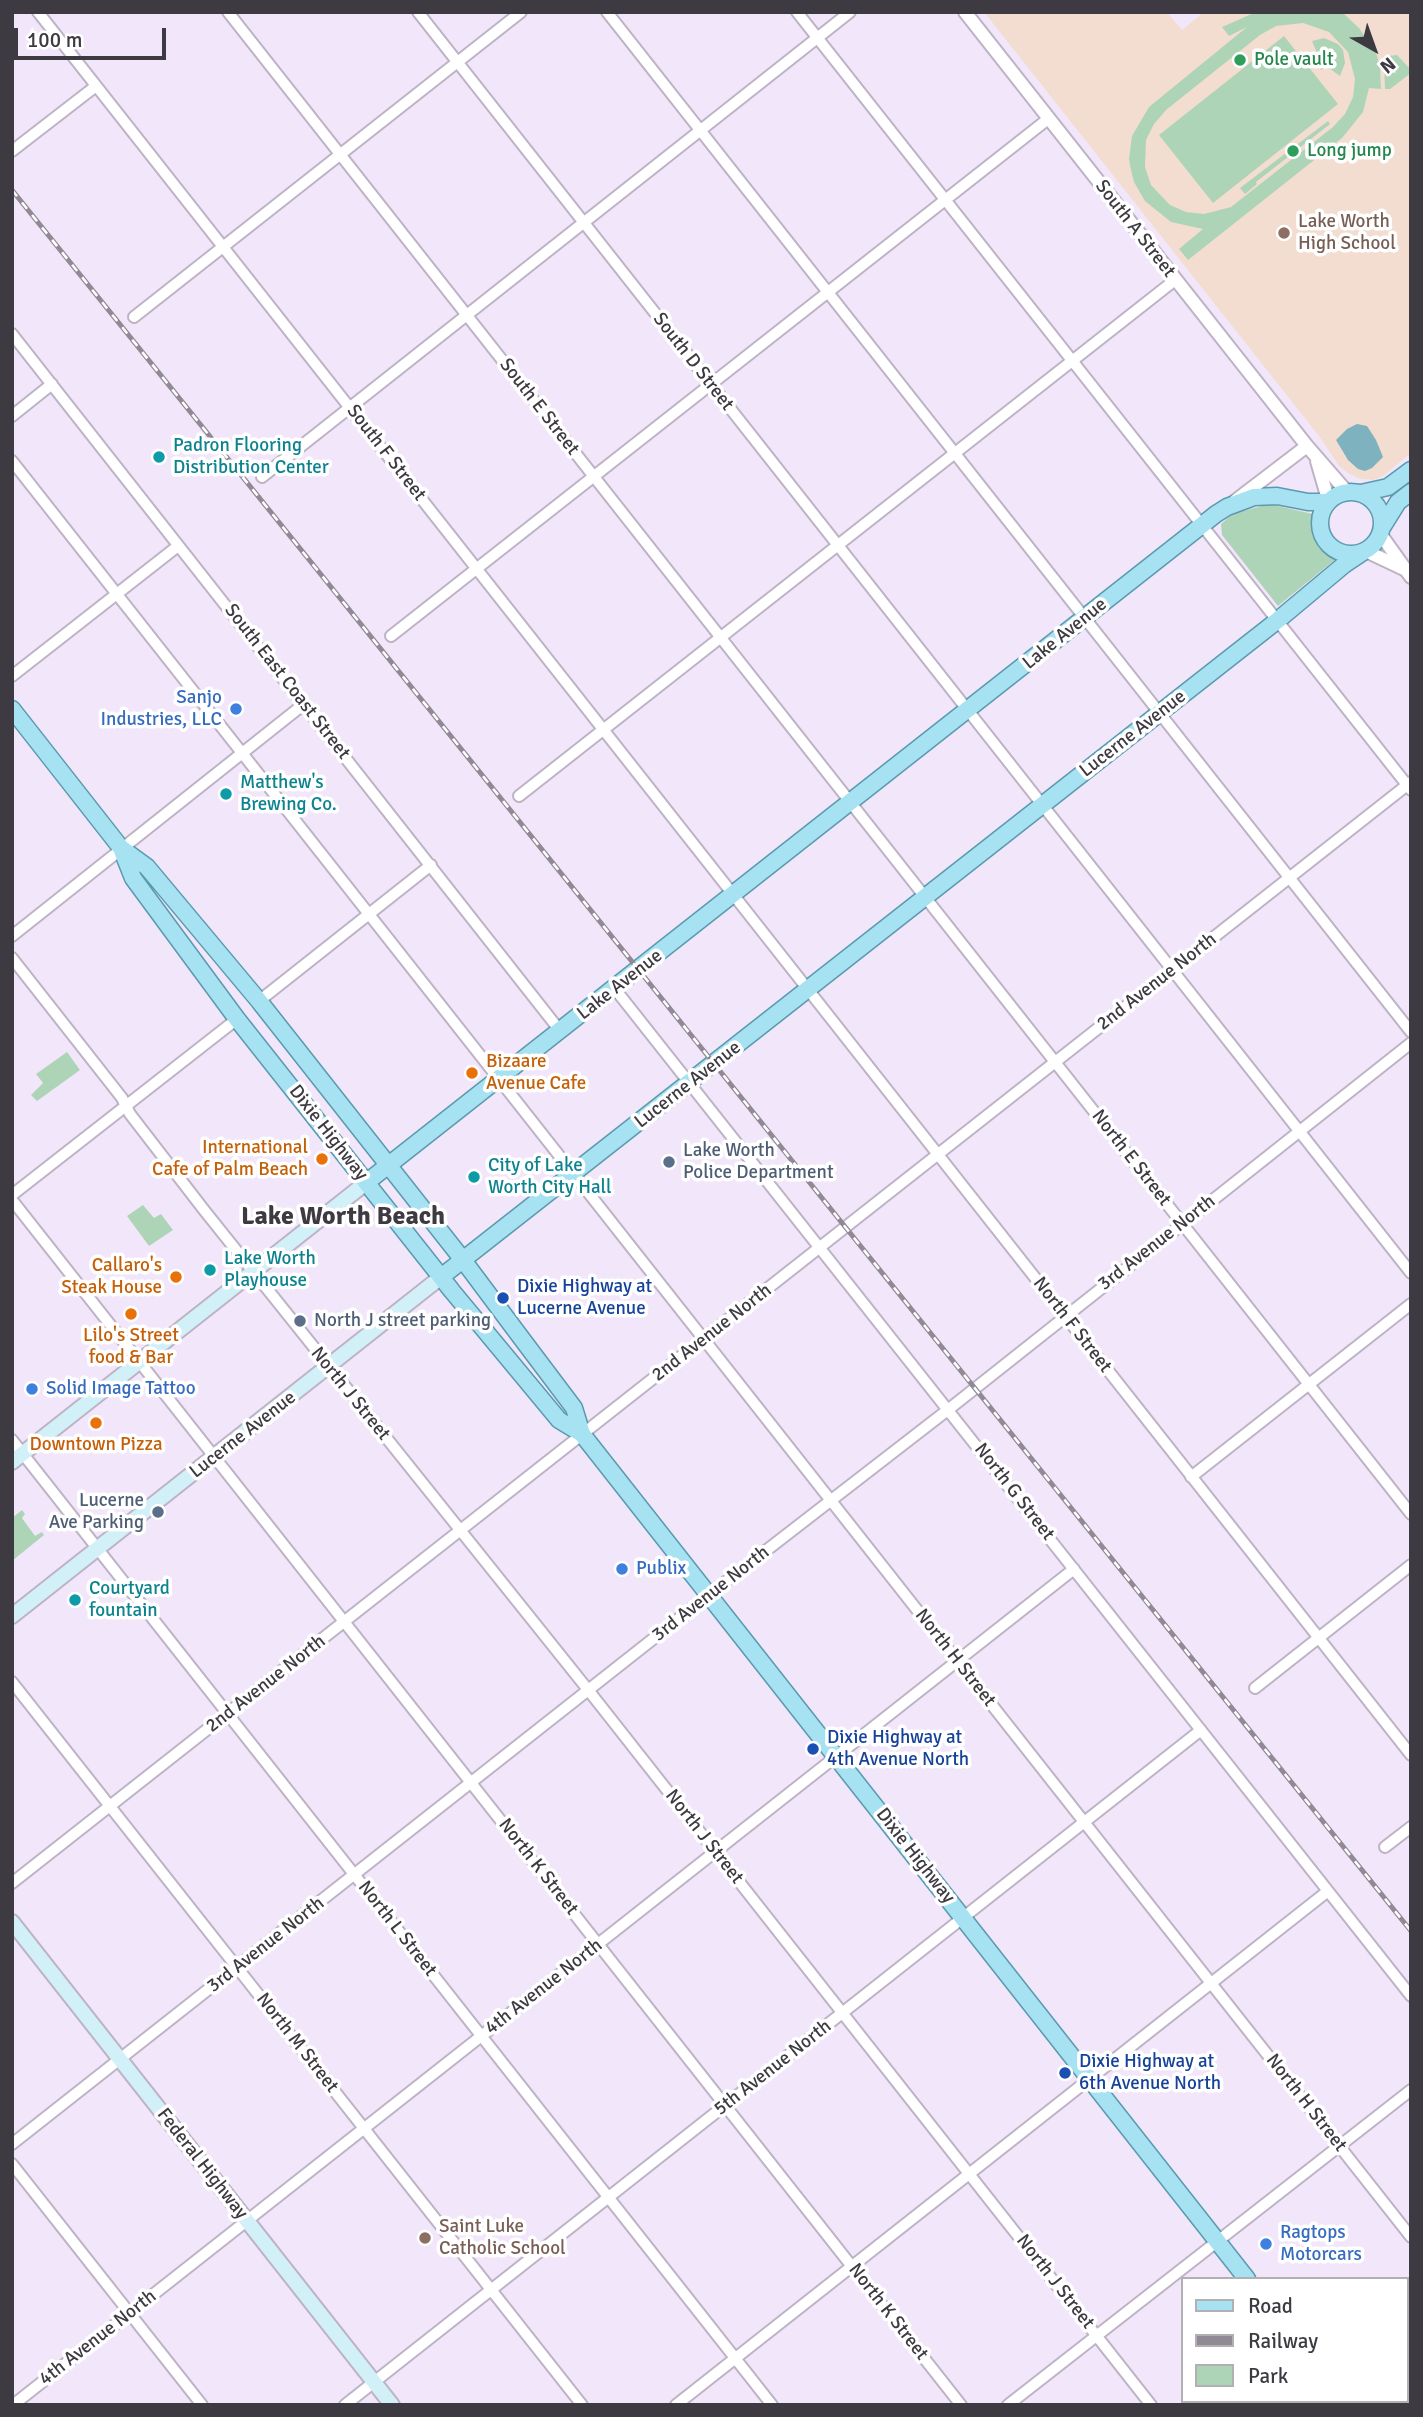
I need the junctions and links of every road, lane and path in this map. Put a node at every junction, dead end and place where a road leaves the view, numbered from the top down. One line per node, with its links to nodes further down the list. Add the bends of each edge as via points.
1 (38, 12): 11 (street, South F Street)
2 (228, 12): 15 (street, South E Street)
3 (418, 12): 10 (street, South D Street)
4 (521, 12): 10 (street)
5 (607, 12): 13 (street)
6 (797, 12): 9 (street)
7 (850, 12): 9 (street)
8 (965, 12): 12 (street, South A Street)
9 (818, 38): 13 (street); 16 (street)
10 (457, 62): 15 (street); 17 (street, South D Street)
11 (96, 86): 14 (street); 18 (street, South F Street)
12 (1048, 119): 16 (street); 19 (street, South A Street)
13 (701, 130): 17 (street); 20 (street)
14 (12, 151)
15 (340, 155): 18 (street); 21 (street, South E Street)
16 (945, 200): 20 (street); 24 (street)
17 (584, 223): 21 (street); 26 (street, South D Street)
18 (223, 247): 22 (street); 27 (street, South F Street)
19 (1175, 280): 24 (street); 29 (street, South A Street)
20 (828, 292): 26 (street); 30 (street)
21 (467, 315): 27 (street); 35 (street, South E Street)
22 (134, 317)
23 (12, 334): 25 (street, South East Coast Street)
24 (1072, 361): 30 (street); 40 (street)
25 (52, 384): 28 (street); 43 (street, South East Coast Street)
26 (711, 384): 35 (street); 42 (street, South D Street)
27 (349, 408): 34 (street); 45 (street, South F Street)
28 (12, 416)
29 (1307, 446): 31 (street, South A Street); 39 (street, Lake Avenue)
30 (955, 453): 42 (street); 48 (street)
31 (1316, 457): 37 (street, South A Street); 38 (street)
32 (12, 461): 47 (street, North H Street)
33 (1411, 470): 37 (main road, via 1388,488)
34 (262, 477)
35 (594, 477): 45 (street); 51 (street, South E Street)
36 (1411, 492): 41 (main road, via 1398,502)
37 (1354, 493): 38 (main road); 41 (main road, via 1371,498 1378,506)
38 (1327, 501): 39 (main road, Lake Avenue, via 1268,495); 44 (main road, via 1320,523 1325,539 1342,552)
39 (1227, 507): 40 (main road, Lake Avenue)
40 (1202, 526): 48 (main road, Lake Avenue); 49 (street)
41 (1382, 530): 44 (main road); 46 (street)
42 (838, 545): 51 (street); 55 (street, South D Street)
43 (178, 546): 47 (street); 53 (street, South East Coast Street)
44 (1365, 551): 46 (street); 49 (main road, Lucerne Avenue)
45 (477, 569): 50 (street); 57 (street, South F Street)
46 (1408, 573)
47 (117, 594): 52 (street); 58 (street, North H Street)
48 (1085, 618): 55 (main road, Lake Avenue); 56 (street)
49 (1278, 620): 56 (main road, Lucerne Avenue); 59 (street)
50 (391, 636)
51 (720, 638): 57 (street); 61 (street, South E Street)
52 (12, 676)
53 (304, 704): 58 (street); 64 (street, South East Coast Street)
54 (12, 709): 63 (main road, Dixie Highway)
55 (968, 711): 61 (main road, Lake Avenue); 62 (street, South D Street)
56 (1160, 713): 62 (main road, Lucerne Avenue); 65 (street)
57 (603, 730): 60 (street); 66 (street, South F Street)
58 (242, 753): 63 (street); 68 (street, North H Street)
59 (1410, 786): 65 (street, 2nd Avenue North)
60 (519, 796)
61 (850, 802): 66 (main road, Lake Avenue); 67 (street, North E Street)
62 (1042, 805): 67 (main road, Lucerne Avenue); 71 (street, South D Street)
63 (121, 848): 69 (street); 74 (main road, Dixie Highway, via 147,867); 75 (main road, Dixie Highway, via 133,878)
64 (431, 865): 68 (street); 76 (street, South East Coast Street)
65 (1289, 878): 71 (street, 2nd Avenue North); 77 (street)
66 (733, 895): 72 (main road, Lake Avenue); 73 (street, North F Street)
67 (925, 898): 73 (main road, Lucerne Avenue); 79 (street, North E Street)
68 (369, 915): 74 (street); 80 (street, North H Street)
69 (12, 936)
70 (12, 958): 82 (street, North J Street)
71 (1172, 970): 79 (street, 2nd Avenue North); 83 (street, South D Street)
72 (615, 989): 76 (main road, Lake Avenue); 81 (street, North G Street)
73 (808, 990): 81 (main road, Lucerne Avenue); 84 (street, North F Street)
74 (259, 1001): 85 (main road, Dixie Highway)
75 (237, 1018): 82 (street); 87 (main road, Dixie Highway)
76 (561, 1032): 80 (main road, Lake Avenue)
77 (1411, 1032)
78 (1411, 1043): 83 (street, 3rd Avenue North)
79 (1055, 1062): 84 (street, 2nd Avenue North); 89 (street, North E Street)
80 (499, 1079): 85 (main road, Lake Avenue); 86 (street, North H Street)
81 (691, 1082): 86 (main road, Lucerne Avenue); 90 (street, North G Street)
82 (127, 1105): 88 (street); 92 (street, North J Street)
83 (1299, 1131): 89 (street, 3rd Avenue North); 93 (street, South D Street)
84 (938, 1155): 90 (street, 2nd Avenue North); 96 (street, North F Street)
85 (388, 1166): 87 (main road, Lake Avenue); 91 (main road, Dixie Highway)
86 (574, 1174): 91 (main road, Lucerne Avenue); 97 (street, North H Street)
87 (367, 1182): 92 (main road, Lake Avenue); 94 (main road, Dixie Highway)
88 (12, 1198): 98 (street, North K Street)
89 (1182, 1224): 96 (street, 3rd Avenue North); 100 (street, North E Street)
90 (821, 1248): 97 (street, 2nd Avenue North); 101 (street, North G Street)
91 (463, 1260): 94 (main road, Lucerne Avenue); 102 (main road, Dixie Highway, via 573,1408)
92 (253, 1272): 98 (main road, Lake Avenue); 99 (street, North J Street)
93 (1411, 1273)
94 (441, 1277): 99 (main road, Lucerne Avenue); 102 (main road, Dixie Highway, via 559,1420)
95 (1411, 1304): 100 (street)
96 (1066, 1317): 101 (street, 3rd Avenue North); 106 (street, North F Street)
97 (704, 1339): 102 (street, 2nd Avenue North); 107 (street, North H Street)
98 (140, 1362): 104 (street, North K Street); 105 (main road, Lake Avenue)
99 (329, 1368): 104 (main road, Lucerne Avenue); 109 (street, North J Street)
100 (1309, 1385): 106 (street); 108 (street, North E Street)
101 (949, 1409): 107 (street, 3rd Avenue North); 112 (street, North G Street)
102 (582, 1434): 109 (street, 2nd Avenue North); 113 (main road, Dixie Highway)
103 (12, 1440): 105 (street, North L Street)
104 (215, 1457): 110 (main road, Lucerne Avenue); 115 (street, North K Street)
105 (17, 1458): 110 (street, North L Street)
106 (1192, 1477): 116 (street, North F Street)
107 (831, 1501): 113 (street, 3rd Avenue North); 117 (street, North H Street)
108 (1411, 1514)
109 (460, 1531): 115 (street, 2nd Avenue North); 120 (street, North J Street)
110 (98, 1549): 114 (main road, Lucerne Avenue); 121 (street, North L Street)
111 (1411, 1565): 116 (street)
112 (1074, 1569): 117 (street, 4th Avenue North); 122 (street, North G Street)
113 (709, 1595): 120 (street, 3rd Avenue North); 124 (main road, Dixie Highway)
114 (12, 1616)
115 (345, 1622): 121 (street, 2nd Avenue North); 125 (street, North K Street)
116 (1319, 1638): 119 (street); 123 (street, North F Street)
117 (957, 1661): 124 (street, 4th Avenue North); 127 (street, North H Street)
118 (12, 1682): 126 (street, North M Street)
119 (1255, 1688)
120 (589, 1690): 125 (street, 3rd Avenue North); 130 (street, North J Street)
121 (228, 1714): 126 (street, 2nd Avenue North); 131 (street, North L Street)
122 (1201, 1730): 127 (street, 5th Avenue North); 133 (street, North G Street)
123 (1411, 1755)
124 (836, 1756): 130 (street, 4th Avenue North); 134 (main road, Dixie Highway)
125 (472, 1783): 131 (street, 3rd Avenue North); 136 (street, North K Street)
126 (110, 1806): 132 (street, 2nd Avenue North); 137 (street, North M Street)
127 (1084, 1823): 134 (street, 5th Avenue North); 138 (street, North H Street)
128 (1411, 1827): 129 (street)
129 (1385, 1847)
130 (716, 1852): 136 (street, 4th Avenue North); 140 (street, North J Street)
131 (354, 1875): 137 (street, 3rd Avenue North); 141 (street, North L Street)
132 (12, 1884)
133 (1328, 1891): 138 (street); 139 (street, North G Street)
134 (963, 1917): 140 (street, 5th Avenue North); 143 (main road, Dixie Highway)
135 (12, 1922): 142 (main road, Federal Highway)
136 (598, 1944): 141 (street, 4th Avenue North); 145 (street, North K Street)
137 (237, 1967): 142 (street, 3rd Avenue North); 146 (street, North M Street)
138 (1211, 1984): 143 (street); 148 (street, North H Street)
139 (1411, 1996)
140 (842, 2013): 145 (street, 5th Avenue North); 150 (street, North J Street)
141 (481, 2036): 146 (street, 4th Avenue North); 151 (street, North L Street)
142 (120, 2060): 147 (street, 3rd Avenue North); 152 (main road, Federal Highway)
143 (1091, 2080): 150 (street); 154 (main road, Dixie Highway)
144 (1411, 2090): 148 (street)
145 (725, 2105): 151 (street, 5th Avenue North); 155 (street, North K Street)
146 (364, 2129): 152 (street, 4th Avenue North); 157 (street, North M Street)
147 (12, 2144)
148 (1340, 2146): 153 (street, North H Street); 154 (street)
149 (12, 2164): 158 (street)
150 (969, 2174): 155 (street); 159 (street, North J Street)
151 (608, 2197): 157 (street, 5th Avenue North); 160 (street, North L Street)
152 (248, 2221): 158 (street, 4th Avenue North); 161 (main road, Federal Highway)
153 (1411, 2237)
154 (1217, 2241): 156 (main road, Dixie Highway); 159 (street)
155 (852, 2266): 160 (street); 169 (street, North K Street)
156 (1245, 2277)
157 (491, 2290): 161 (street, 5th Avenue North); 166 (street, North M Street)
158 (130, 2313): 162 (street, 4th Avenue North); 163 (street)
159 (1097, 2336): 170 (street); 171 (street, North J Street)
160 (735, 2358): 167 (street); 168 (street, North L Street)
161 (374, 2382): 164 (street, 5th Avenue North); 165 (main road, Federal Highway)
162 (13, 2405)
163 (202, 2405)
164 (345, 2405)
165 (392, 2405)
166 (582, 2405)
167 (676, 2405)
168 (772, 2405)
169 (961, 2405)
170 (1008, 2405)
171 (1151, 2405)

